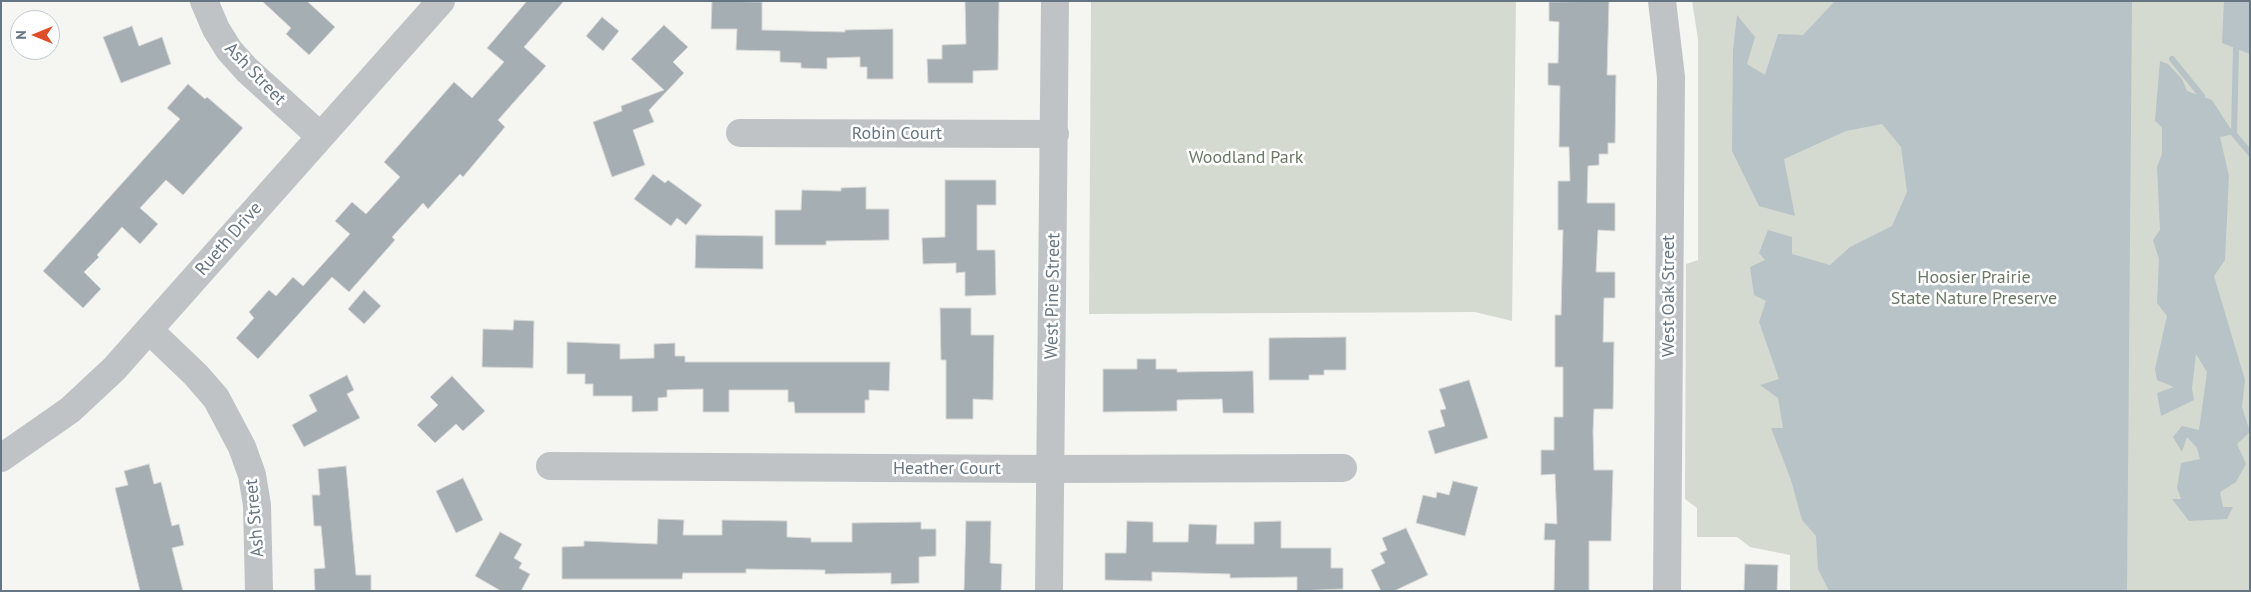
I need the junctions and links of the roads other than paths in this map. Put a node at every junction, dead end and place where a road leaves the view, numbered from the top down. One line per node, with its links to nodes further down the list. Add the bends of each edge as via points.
1 (204, 1): 7 (street, Ash Street, via 229,50)
2 (441, 1): 7 (street, Rueth Drive)
3 (1055, 1): 6 (street, West Pine Street)
4 (1662, 1): 15 (street, West Oak Street, via 1671,77)
5 (740, 134): 6 (street, Robin Court)
6 (1055, 134): 12 (street, West Pine Street)
7 (320, 136): 8 (street, Rueth Drive)
8 (148, 330): 9 (street, Rueth Drive, via 114,369 70,410); 13 (street, Ash Street, via 216,398 242,447 252,474 257,505)
9 (1, 458)
10 (550, 466): 12 (street, Heather Court)
11 (1343, 468): 12 (street, Heather Court)
12 (1050, 470): 14 (street, West Pine Street)
13 (259, 591)
14 (1049, 591)
15 (1667, 591)

